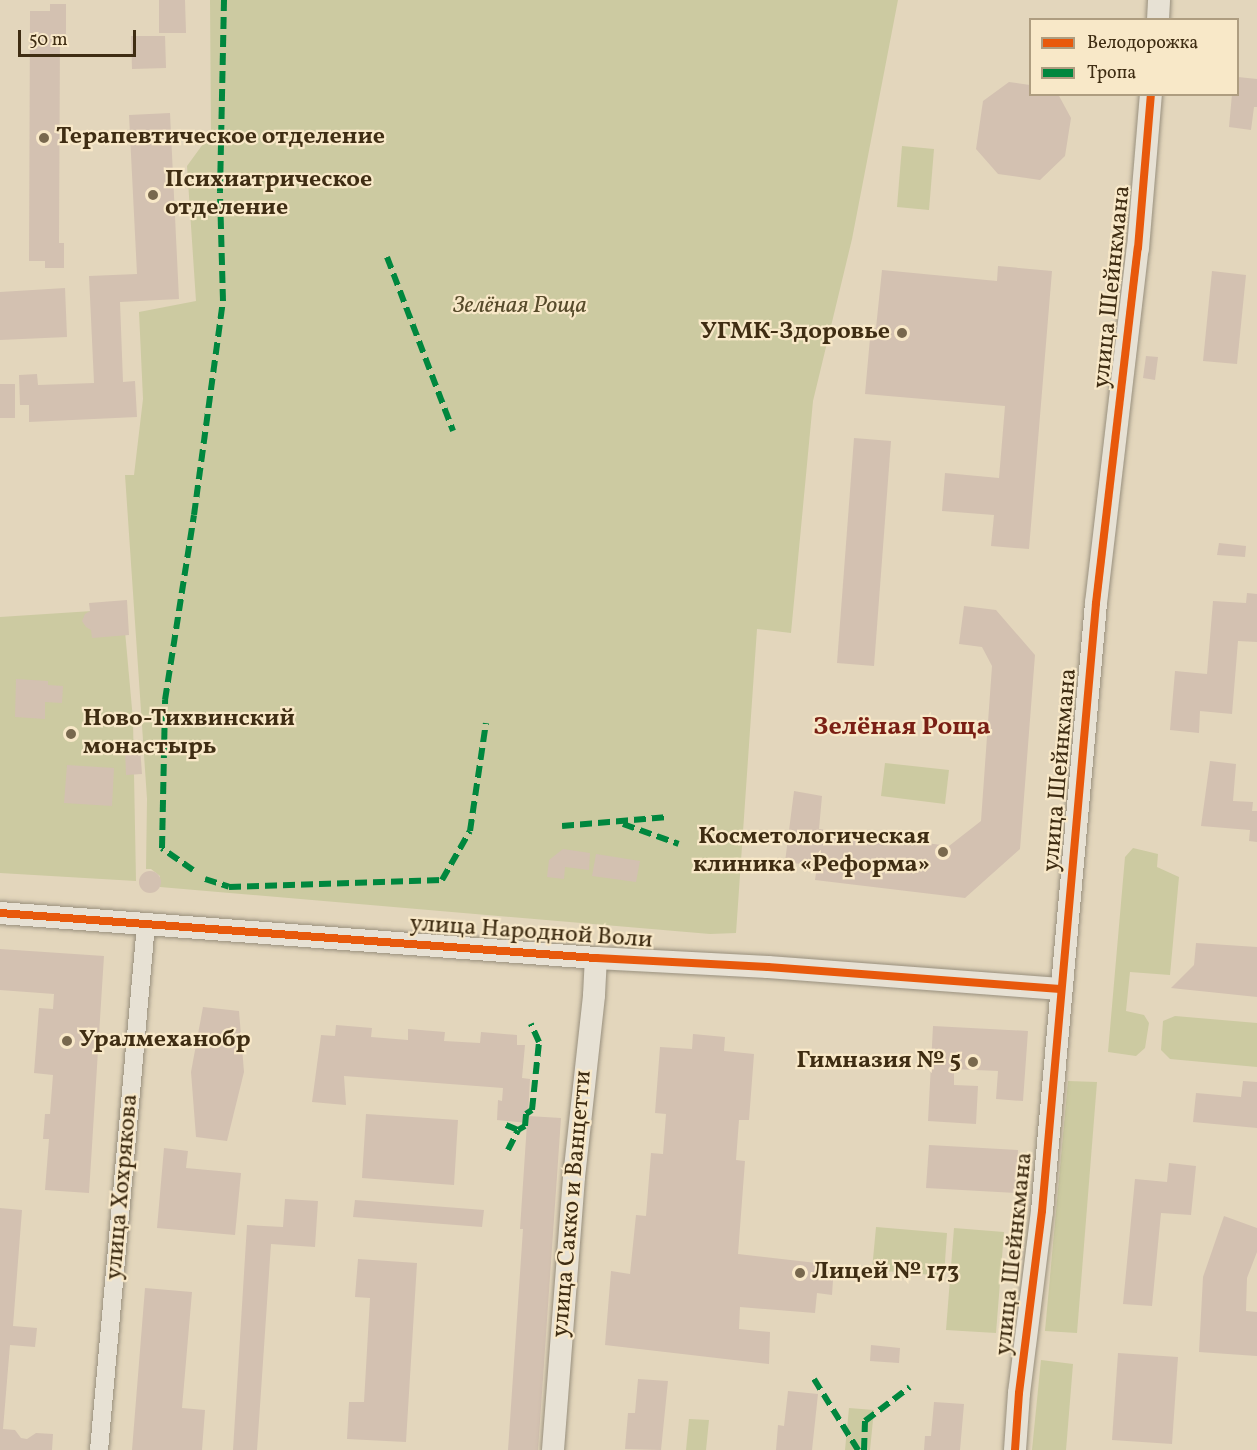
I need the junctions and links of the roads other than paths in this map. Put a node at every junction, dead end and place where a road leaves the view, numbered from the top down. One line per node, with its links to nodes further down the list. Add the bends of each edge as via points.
1 (1159, 0): 2 (street)
2 (1158, 18)
3 (1151, 96): 7 (street, улица Шейнкмана, via 1137,259 1095,603)
4 (0, 912): 5 (street, улица Народной Воли)
5 (146, 924): 6 (street, улица Народной Воли); 8 (street, улица Хохрякова)
6 (596, 958): 7 (street, улица Народной Воли); 9 (street, улица Сакко и Ванцетти)
7 (1060, 989): 10 (street, улица Шейнкмана, via 1042,1210)
8 (99, 1450)
9 (553, 1450)
10 (1015, 1450)

